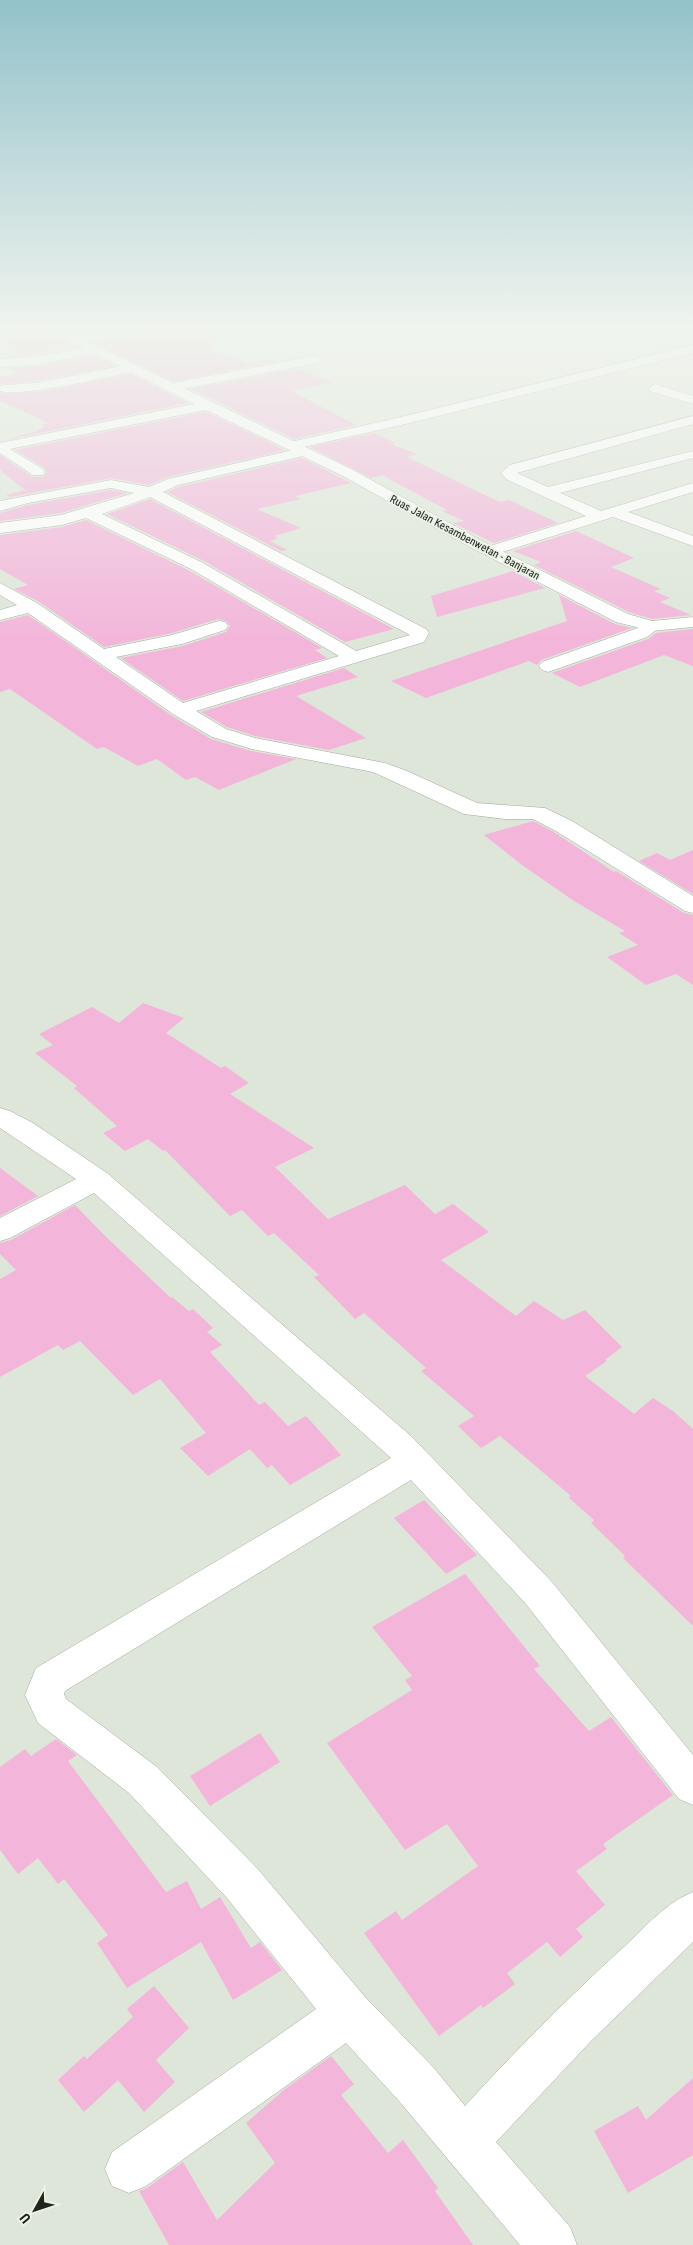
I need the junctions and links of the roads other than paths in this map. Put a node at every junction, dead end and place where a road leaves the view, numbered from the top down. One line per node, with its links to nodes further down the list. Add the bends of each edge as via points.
1 (61, 435): 5 (street)
2 (268, 435): 6 (street, Ruas Jalan Kesambenwetan - Banjaran)
3 (349, 435): 6 (street)
4 (643, 435): 11 (street, via 514,468 508,473)
5 (0, 447): 8 (street)
6 (296, 449): 10 (street, via 173,482); 17 (street, Ruas Jalan Kesambenwetan - Banjaran, via 348,473)
7 (692, 454): 11 (street)
8 (38, 472)
9 (693, 487): 14 (street)
10 (152, 492): 12 (street, via 111,484); 13 (street); 25 (street, via 420,633 418,638)
11 (546, 492): 14 (street)
12 (0, 506)
13 (88, 514): 15 (street); 25 (street, via 197,566)
14 (609, 515): 16 (street); 17 (street)
15 (0, 528)
16 (688, 536)
17 (490, 551): 23 (street, Ruas Jalan Kesambenwetan - Banjaran, via 622,618)
18 (0, 588): 19 (street)
19 (31, 607): 20 (street); 24 (street)
20 (0, 615)
21 (693, 622): 23 (street, Ruas Jalan Kesambenwetan - Banjaran)
22 (219, 626): 24 (street, via 176,640)
23 (652, 626): 26 (street, via 642,633)
24 (100, 655): 27 (street)
25 (354, 657): 27 (street)
26 (548, 666)
27 (180, 710): 28 (street, via 219,734 378,767 472,809 537,813 564,826)
28 (693, 906)
29 (0, 1117): 30 (street)
30 (98, 1180): 31 (street); 32 (street)
31 (0, 1231)
32 (414, 1461): 33 (street, via 539,1593); 35 (street, via 50,1680 44,1695 52,1711 142,1780 242,1883)
33 (693, 1786)
34 (693, 1913): 36 (street, via 633,1966 526,2073)
35 (349, 2013): 36 (street); 37 (street)
36 (465, 2141): 38 (street)
37 (129, 2169)
38 (552, 2245)

